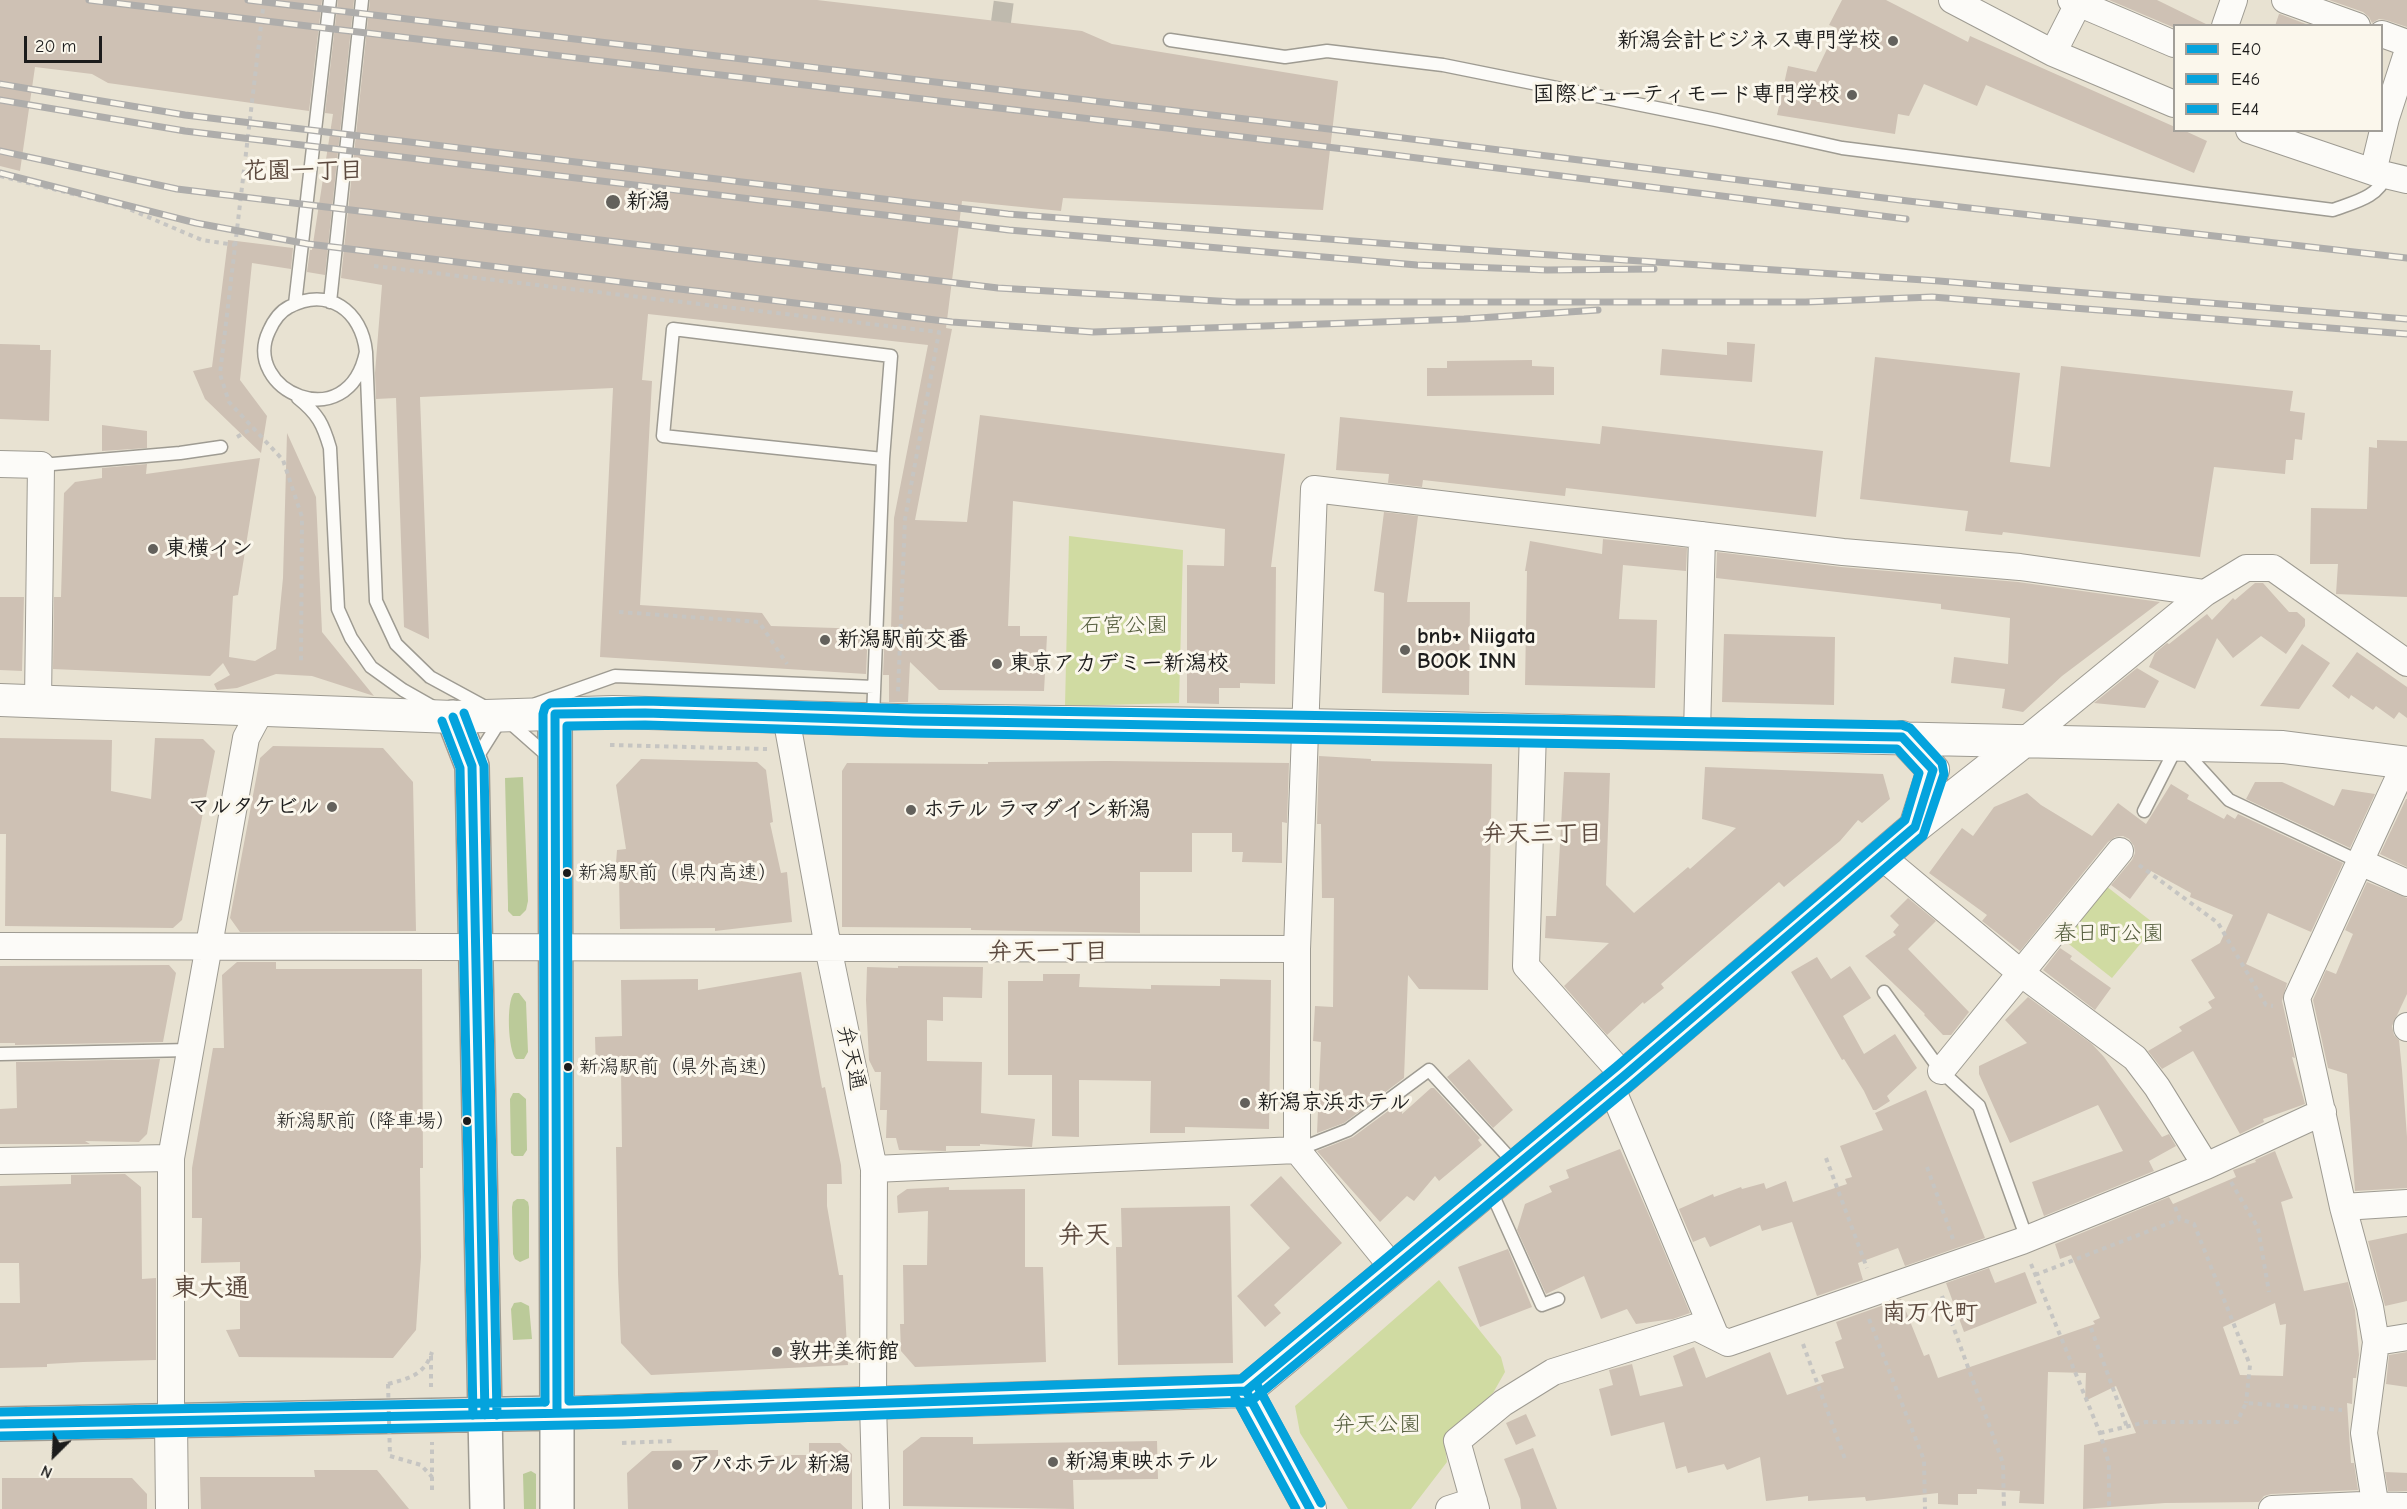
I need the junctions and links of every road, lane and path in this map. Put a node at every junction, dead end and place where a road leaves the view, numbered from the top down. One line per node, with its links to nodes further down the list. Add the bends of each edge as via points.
1 (330, 0): 23 (lane)
2 (362, 0): 22 (lane)
3 (1952, 0): 13 (street)
4 (2234, 0): 7 (street)
5 (2285, 0): 8 (street)
6 (2077, 1): 11 (street); 13 (street)
7 (2226, 24)
8 (2351, 24)
9 (2383, 34): 12 (street)
10 (1170, 40): 19 (lane, via 1285,57 1327,51 1443,64 1842,148 2333,210 2368,197)
11 (2173, 43)
12 (2407, 43)
13 (2053, 53): 15 (street)
14 (2407, 53): 16 (street)
15 (2173, 103)
16 (2391, 120): 19 (street)
17 (2255, 132): 19 (street)
18 (0, 176): 20 (path, via 122,206 202,240)
19 (2389, 176)
20 (235, 245)
21 (374, 266): 39 (path, via 939,332 905,519)
22 (330, 302): 23 (lane, via 316,299); 24 (lane, via 357,321)
23 (295, 304): 25 (lane, via 274,321 265,353 269,370)
24 (366, 352): 25 (lane, via 363,368 341,393 325,399); 41 (lane, via 376,602 396,644 430,677)
25 (292, 394): 42 (lane, via 311,408 323,424 330,448 338,609 351,638 371,667)
26 (221, 447): 29 (lane)
27 (883, 459): 27 (lane, via 663,436 673,329 891,356); 35 (lane)
28 (0, 464): 29 (street)
29 (41, 465): 37 (street)
30 (1702, 535): 31 (street, via 2020,567); 44 (street, via 1314,489); 46 (street)
31 (2205, 593): 33 (street, via 2246,568 2273,568); 48 (street)
32 (619, 612): 34 (path, via 759,622 787,664)
33 (2407, 663)
34 (798, 664)
35 (874, 687): 39 (lane); 41 (lane, via 615,676)
36 (0, 700): 37 (street)
37 (38, 701): 38 (street)
38 (261, 710): 42 (street); 63 (street, via 246,738)
39 (886, 711): 43 (street); 44 (street)
40 (555, 714): 41 (street); 43 (street); 53 (main road)
41 (503, 716): 42 (street); 53 (lane); 54 (lane)
42 (453, 717): 54 (main road)
43 (786, 717): 65 (street, 弁天通)
44 (1306, 725): 45 (street); 66 (street)
45 (1533, 730): 46 (street); 73 (street, via 1526,966)
46 (1697, 733): 47 (street)
47 (1902, 737): 48 (street); 56 (street, via 1933,770)
48 (2024, 741): 49 (street); 56 (street)
49 (2178, 744): 52 (street, via 2283,747); 55 (lane); 59 (lane, via 2229,800)
50 (610, 745): 51 (path)
51 (771, 749)
52 (2406, 763): 59 (street)
53 (556, 764): 64 (main road)
54 (472, 766): 62 (main road)
55 (2144, 812)
56 (1915, 827): 58 (street)
57 (2120, 851): 67 (street); 69 (path, via 2218,923 2266,1005)
58 (1881, 856): 67 (street); 73 (street)
59 (2360, 862): 60 (street); 69 (street, via 2297,998)
60 (2407, 883)
61 (0, 946): 63 (street)
62 (477, 946): 63 (street); 64 (street); 107 (main road)
63 (208, 947): 70 (street)
64 (556, 947): 65 (street); 106 (main road)
65 (828, 948): 66 (street); 82 (street, 弁天通)
66 (1297, 949): 75 (street)
67 (2022, 974): 72 (street); 79 (street, via 2135,1058)
68 (1884, 992): 72 (lane)
69 (2300, 1013): 74 (street)
70 (190, 1050): 71 (lane); 76 (street)
71 (0, 1054)
72 (1941, 1071): 88 (lane, via 1979,1106)
73 (1617, 1081): 80 (street); 98 (street)
74 (2323, 1112): 79 (street); 86 (street)
75 (1297, 1150): 80 (lane, via 1348,1130 1429,1070); 82 (street); 90 (street)
76 (171, 1158): 78 (street); 108 (street)
77 (1826, 1158): 94 (path)
78 (0, 1161)
79 (2212, 1163): 83 (street); 93 (path, via 2258,1228)
80 (1516, 1166): 84 (street)
81 (1927, 1167): 89 (path)
82 (874, 1169): 104 (street, 弁天通)
83 (2164, 1184): 87 (path); 88 (street)
84 (1489, 1188): 90 (street); 95 (lane, via 1542,1305)
85 (2407, 1203): 86 (street)
86 (2343, 1207): 100 (street)
87 (2180, 1219): 92 (path); 103 (path, via 2194,1224 2250,1365)
88 (2025, 1240): 89 (street); 92 (path)
89 (1962, 1262): 91 (street)
90 (1393, 1268): 102 (street)
91 (1933, 1272): 94 (street); 124 (path, via 2003,1463)
92 (2035, 1275): 111 (path)
93 (2270, 1292)
94 (1868, 1294): 96 (street); 123 (path, via 1924,1460)
95 (1558, 1299)
96 (1794, 1320): 98 (street, via 1728,1343); 112 (path)
97 (2091, 1328): 110 (path)
98 (1716, 1337): 114 (street, via 1696,1327 1553,1372 1503,1403 1457,1441)
99 (2407, 1337): 100 (street)
100 (2376, 1342): 105 (street)
101 (432, 1352): 113 (path, bridge, via 416,1376 388,1384 390,1456 421,1465 433,1478)
102 (1246, 1391): 104 (street); 121 (street)
103 (2246, 1403): 105 (path); 110 (path, via 2237,1422 2146,1422)
104 (873, 1404): 106 (street); 120 (street, 弁天通)
105 (2367, 1412): 116 (street, via 2364,1433)
106 (557, 1413): 107 (main road); 119 (main road)
107 (485, 1415): 108 (main road); 118 (main road)
108 (171, 1421): 109 (main road); 117 (street)
109 (0, 1424)
110 (2127, 1427): 111 (path)
111 (2100, 1433): 125 (path, via 2109,1464)
112 (1845, 1459)
113 (432, 1490)
114 (1473, 1506): 122 (street)
115 (2407, 1506): 116 (street)
116 (2376, 1507): 126 (street)
117 (172, 1509)
118 (486, 1509)
119 (557, 1509)
120 (876, 1509)
121 (1310, 1509)
122 (1449, 1509)
123 (1925, 1509)
124 (2004, 1509)
125 (2109, 1509)
126 (2272, 1509)

